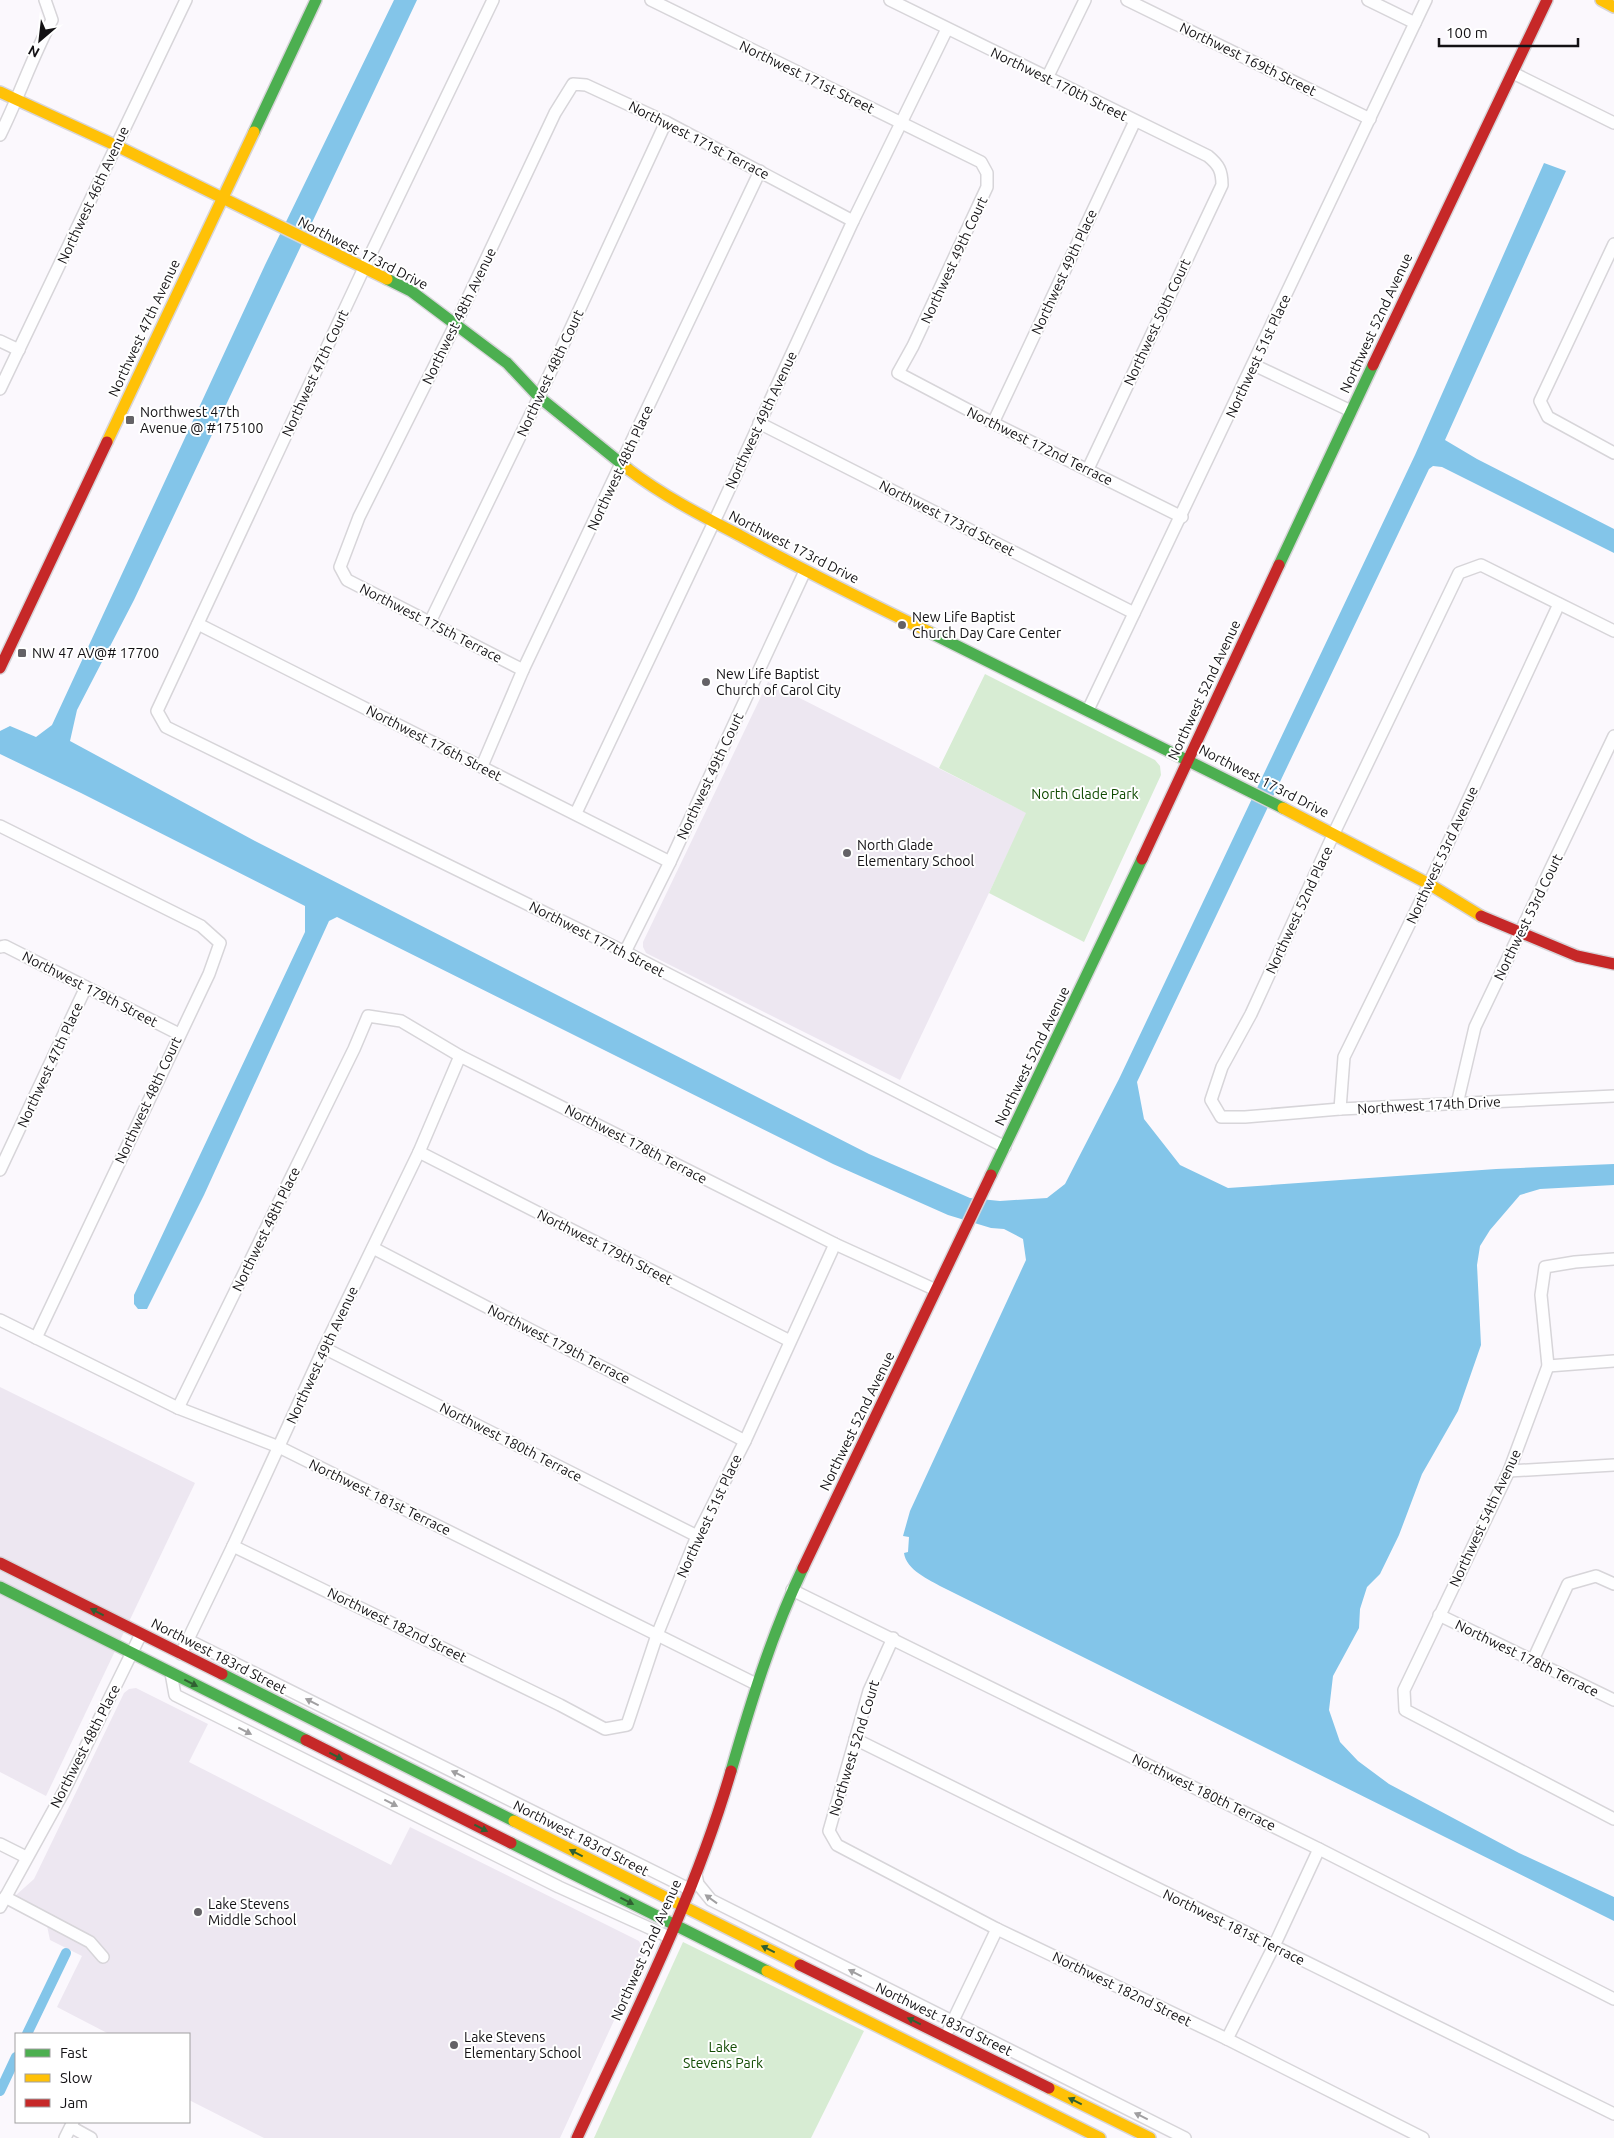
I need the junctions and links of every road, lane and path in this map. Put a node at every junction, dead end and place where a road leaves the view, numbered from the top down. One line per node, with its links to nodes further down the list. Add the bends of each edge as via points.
1 (46, 0): 19 (street, via 52,20)
2 (186, 0): 27 (street, Northwest 46th Avenue)
3 (316, 0): 31 (street, Northwest 47th Avenue)
4 (493, 0): 34 (street, Northwest 47th Court)
5 (651, 0): 24 (street, Northwest 171st Street)
6 (890, 0): 15 (street, Northwest 170th Street)
7 (1085, 0): 17 (street)
8 (1127, 0): 21 (street, Northwest 169th Street)
9 (1368, 0): 14 (street)
10 (1426, 0): 14 (street, Northwest 51st Place)
11 (1548, 0): 16 (street, Northwest 52nd Avenue)
12 (1601, 0): 13 (street)
13 (1614, 7)
14 (1415, 23): 21 (street, Northwest 51st Place)
15 (948, 29): 17 (street, Northwest 170th Street); 24 (street, Northwest 49th Avenue)
16 (1513, 73): 25 (street); 42 (street, Northwest 52nd Avenue)
17 (1047, 78): 22 (street, Northwest 170th Street)
18 (0, 92): 19 (street, Northwest 173rd Drive)
19 (17, 100): 26 (street); 27 (street, Northwest 173rd Drive)
20 (555, 113): 23 (street, Northwest 171st Terrace, via 573,84 580,84); 35 (street, Northwest 48th Avenue)
21 (1370, 119): 38 (street, Northwest 51st Place)
22 (1135, 121): 30 (street, Northwest 170th Street, via 1208,156); 44 (street, Northwest 49th Place)
23 (666, 122): 29 (street, Northwest 171st Terrace); 41 (street, Northwest 48th Court)
24 (900, 123): 28 (street, Northwest 171st Street); 32 (street, Northwest 49th Avenue)
25 (1614, 123)
26 (0, 134)
27 (117, 146): 31 (street, Northwest 173rd Drive); 37 (street, Northwest 46th Avenue)
28 (964, 153): 39 (street, Northwest 49th Court, via 981,162 987,172 987,187)
29 (760, 171): 32 (street, Northwest 171st Terrace); 46 (street, Northwest 48th Place)
30 (1222, 173): 47 (street, Northwest 50th Court, via 1222,185)
31 (222, 199): 34 (street, Northwest 173rd Drive); 57 (street, Northwest 47th Avenue)
32 (853, 221): 43 (street, Northwest 49th Avenue)
33 (1614, 244): 45 (street, via 1540,401 1548,418)
34 (364, 268): 35 (street, Northwest 173rd Drive, via 411,291); 55 (street, Northwest 47th Court)
35 (456, 323): 41 (street, Northwest 173rd Drive, via 507,363); 48 (street, Northwest 48th Avenue)
36 (0, 341): 37 (street)
37 (20, 350): 40 (street, Northwest 46th Avenue)
38 (1254, 365): 42 (street); 49 (street, Northwest 51st Place)
39 (898, 373): 44 (street, Northwest 172nd Terrace)
40 (0, 390)
41 (539, 397): 46 (street, Northwest 173rd Drive); 54 (street, Northwest 48th Court)
42 (1351, 411): 62 (street, Northwest 52nd Avenue)
43 (759, 423): 50 (street, Northwest 49th Avenue); 53 (street, Northwest 173rd Street)
44 (993, 423): 47 (street, Northwest 172nd Terrace)
45 (1614, 453)
46 (622, 464): 50 (street, Northwest 173rd Drive, via 654,489); 58 (street, Northwest 48th Place)
47 (1088, 469): 49 (street, Northwest 172nd Terrace)
48 (359, 517): 54 (street, Northwest 175th Terrace, via 340,567 347,580)
49 (1182, 517): 53 (street, Northwest 51st Place)
50 (714, 522): 51 (street, Northwest 173rd Drive); 64 (street, Northwest 49th Avenue)
51 (805, 570): 59 (street, Northwest 173rd Drive); 67 (street, Northwest 49th Court)
52 (1559, 604): 56 (street); 66 (street, Northwest 52nd Place, via 1481,565 1459,573); 68 (street, Northwest 53rd Avenue)
53 (1134, 613): 59 (street, Northwest 51st Place)
54 (430, 622): 58 (street, Northwest 175th Terrace)
55 (198, 624): 61 (street, Northwest 47th Court, via 157,710 166,727); 63 (street, Northwest 176th Street)
56 (1614, 631)
57 (0, 668)
58 (523, 670): 63 (street, Northwest 48th Place)
59 (1088, 710): 62 (street, Northwest 173rd Drive)
60 (1614, 736): 69 (street, Northwest 53rd Court)
61 (186, 737): 71 (street, Northwest 177th Street)
62 (1188, 759): 66 (street, Northwest 173rd Drive); 81 (street, Northwest 52nd Avenue)
63 (482, 766): 64 (street, Northwest 176th Street)
64 (576, 813): 67 (street, Northwest 176th Street)
65 (0, 826): 74 (street, Northwest 48th Court, via 201,926 220,943 209,974)
66 (1334, 833): 68 (street, Northwest 173rd Drive); 80 (street, Northwest 52nd Place, via 1251,1014 1222,1067 1211,1100 1221,1117)
67 (670, 862): 71 (street, Northwest 49th Court)
68 (1429, 884): 69 (street, Northwest 173rd Drive, via 1482,917); 79 (street, Northwest 53rd Avenue, via 1344,1057)
69 (1520, 933): 72 (street, Northwest 173rd Drive, via 1577,956); 78 (street, Northwest 53rd Court, via 1475,1027)
70 (0, 947): 73 (street, Northwest 179th Street, via 5,946)
71 (625, 952): 81 (street, Northwest 177th Street)
72 (1614, 964)
73 (86, 987): 74 (street, Northwest 179th Street); 83 (street, Northwest 47th Place)
74 (179, 1034): 89 (street, Northwest 48th Court)
75 (354, 1049): 76 (street, Northwest 178th Terrace, via 368,1016 401,1021); 94 (street, Northwest 48th Place)
76 (460, 1056): 82 (street, Northwest 49th Avenue); 84 (street, Northwest 178th Terrace)
77 (1614, 1096): 78 (street, Northwest 174th Drive)
78 (1457, 1104): 79 (street, Northwest 174th Drive)
79 (1340, 1109): 80 (street, Northwest 174th Drive)
80 (1245, 1117)
81 (1005, 1147): 87 (street, Northwest 52nd Avenue)
82 (419, 1152): 85 (street, Northwest 49th Avenue); 90 (street, Northwest 179th Street)
83 (0, 1170)
84 (835, 1244): 87 (street, Northwest 178th Terrace); 90 (street, Northwest 51st Place)
85 (373, 1248): 91 (street, Northwest 49th Avenue); 95 (street, Northwest 179th Terrace)
86 (1614, 1259): 93 (street, Northwest 54th Avenue, via 1545,1267 1541,1295)
87 (936, 1290): 104 (street, Northwest 52nd Avenue)
88 (0, 1320): 89 (street, Northwest 181st Terrace)
89 (36, 1338): 94 (street, Northwest 181st Terrace)
90 (790, 1342): 95 (street, Northwest 51st Place)
91 (324, 1348): 96 (street, Northwest 49th Avenue); 99 (street, Northwest 180th Terrace)
92 (1614, 1361): 93 (street)
93 (1548, 1366): 98 (street, Northwest 54th Avenue)
94 (178, 1408): 96 (street, Northwest 181st Terrace)
95 (745, 1440): 99 (street, Northwest 51st Place)
96 (279, 1447): 100 (street, Northwest 49th Avenue); 107 (street, Northwest 181st Terrace)
97 (1614, 1466): 98 (street)
98 (1509, 1471): 105 (street, Northwest 54th Avenue)
99 (697, 1536): 107 (street, Northwest 51st Place)
100 (233, 1546): 109 (street, Northwest 49th Avenue); 116 (street, Northwest 182nd Street)
101 (0, 1563): 106 (street, Northwest 183rd Street, one-way to 101)
102 (1614, 1584): 112 (street, via 1596,1576 1568,1584)
103 (0, 1588): 110 (street)
104 (792, 1590): 108 (street, Northwest 180th Terrace); 114 (street, Northwest 52nd Avenue)
105 (1440, 1615): 112 (street, Northwest 178th Terrace); 121 (street, Northwest 54th Avenue, via 1404,1690 1405,1710)
106 (141, 1634): 110 (street, Northwest 48th Place); 111 (street, Northwest 183rd Street)
107 (657, 1635): 114 (street, Northwest 181st Terrace); 116 (street, Northwest 51st Place, via 627,1725 605,1729)
108 (893, 1638): 117 (street, Northwest 52nd Court, via 869,1691); 124 (street, Northwest 180th Terrace)
109 (188, 1640): 111 (street, Northwest 49th Avenue); 127 (street, one-way to 109)
110 (131, 1653): 113 (street); 125 (street, Northwest 48th Place, via 64,1790)
111 (181, 1654): 118 (street, Northwest 183rd Street)
112 (1533, 1660): 115 (street, Northwest 178th Terrace)
113 (171, 1673): 119 (street, one-way to 119); 120 (street, one-way to 120, via 175,1695)
114 (756, 1684): 126 (street, Northwest 52nd Avenue, via 719,1812)
115 (1614, 1700)
116 (560, 1705)
117 (855, 1739): 122 (street, Northwest 52nd Court); 133 (street, Northwest 181st Terrace)
118 (470, 1800): 119 (street, via 448,1798); 129 (street, Northwest 183rd Street, one-way to 118)
119 (432, 1804): 120 (street); 130 (street, one-way to 130)
120 (420, 1818): 132 (street)
121 (1614, 1819)
122 (829, 1831): 131 (street, Northwest 182nd Street, via 837,1845 848,1852)
123 (0, 1844): 125 (street)
124 (1319, 1849): 133 (street); 135 (street, Northwest 180th Terrace)
125 (26, 1857): 128 (street, Northwest 48th Place)
126 (696, 1872): 127 (street, Northwest 52nd Avenue); 136 (street, one-way to 126, via 711,1900 698,1884)
127 (689, 1889): 129 (street, Northwest 52nd Avenue)
128 (3, 1902): 134 (street, via 90,1942)
129 (684, 1907): 130 (street, Northwest 52nd Avenue); 137 (street, Northwest 183rd Street, one-way to 129)
130 (675, 1925): 132 (street, Northwest 52nd Avenue); 141 (street)
131 (997, 1929): 136 (street); 138 (street, Northwest 182nd Street)
132 (670, 1938): 144 (street, Northwest 52nd Avenue)
133 (1274, 1946): 138 (street); 139 (street, Northwest 181st Terrace)
134 (103, 1957)
135 (1614, 1998)
136 (952, 2022): 137 (street); 147 (street, one-way to 136)
137 (946, 2037): 140 (street, Northwest 183rd Street, one-way to 137)
138 (1227, 2039): 148 (street, Northwest 182nd Street)
139 (1614, 2114)
140 (1123, 2125): 141 (street, via 1093,2120); 146 (street, Northwest 183rd Street)
141 (1076, 2126): 145 (street)
142 (70, 2129): 143 (street)
143 (91, 2138)
144 (577, 2138)
145 (1100, 2138)
146 (1150, 2138)
147 (1185, 2138)
148 (1423, 2138)

